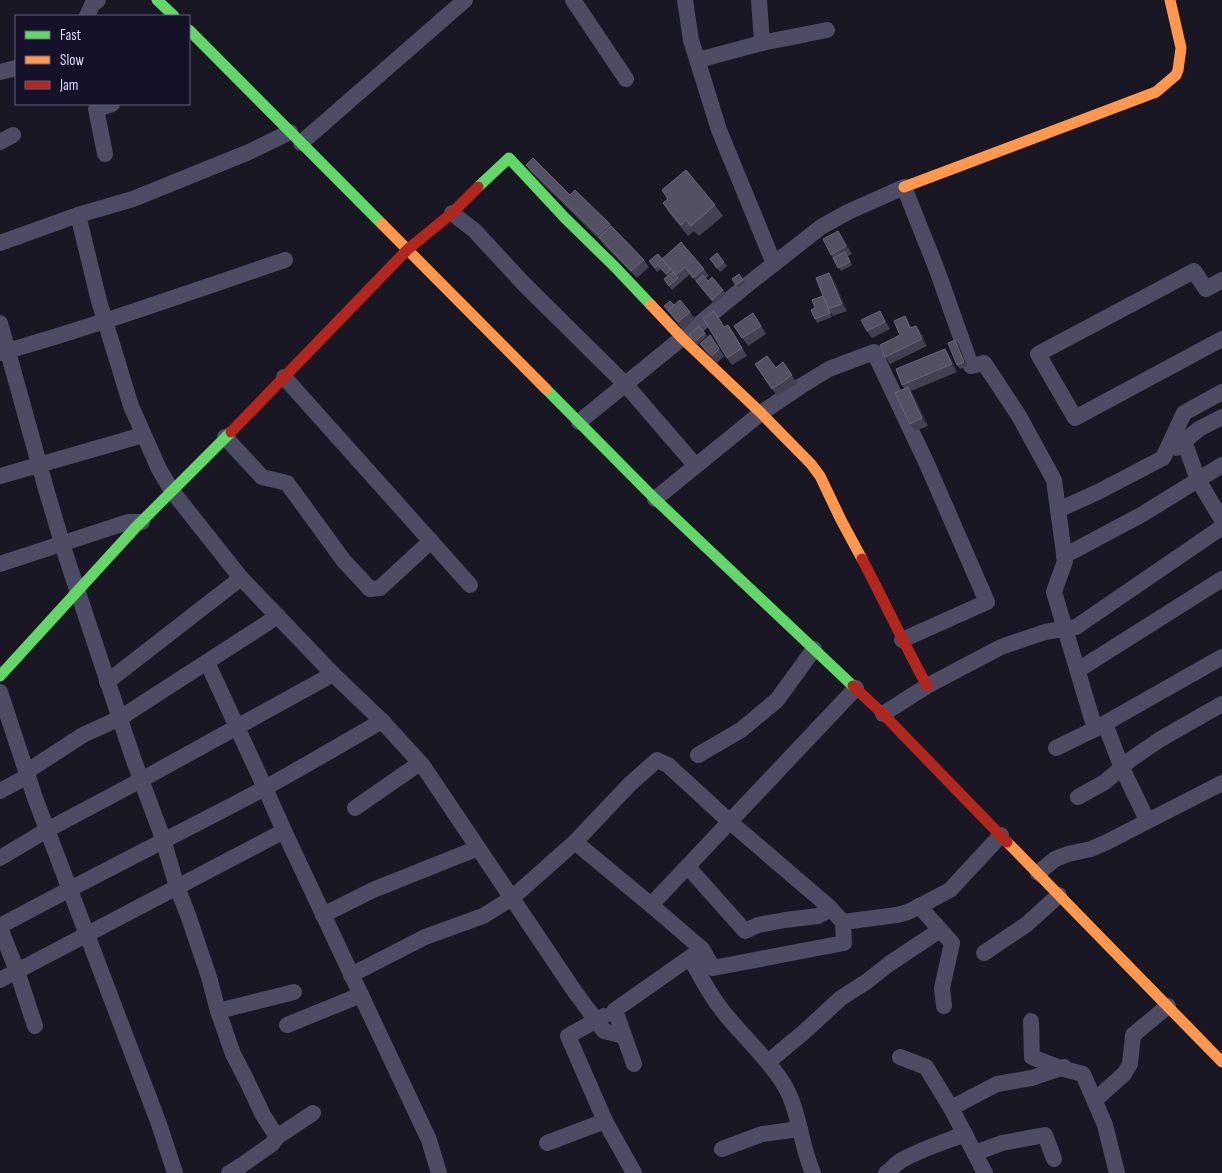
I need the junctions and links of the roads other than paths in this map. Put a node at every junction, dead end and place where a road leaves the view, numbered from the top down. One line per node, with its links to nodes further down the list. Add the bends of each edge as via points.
1 (98, 0): 8 (street)
2 (157, 0): 9 (street)
3 (464, 0): 18 (street)
4 (573, 0): 16 (street)
5 (685, 0): 13 (street, via 691,40)
6 (759, 0): 12 (street)
7 (1170, 0): 20 (street, via 1182,48 1176,75 1156,92)
8 (87, 15)
9 (173, 15)
10 (827, 30): 12 (street)
11 (190, 31): 18 (street)
12 (762, 43): 13 (street)
13 (698, 60): 26 (street, via 719,130)
14 (15, 68): 15 (street)
15 (0, 72)
16 (626, 79)
17 (109, 105): 19 (street, via 96,110)
18 (296, 138): 22 (street, via 249,152 133,199); 24 (street)
19 (105, 154)
20 (904, 187): 26 (street, via 848,212); 50 (street, via 971,366 984,364 1019,416 1054,480)
21 (452, 213): 24 (street); 30 (street, via 509,158); 34 (street, via 475,232)
22 (78, 215): 23 (street); 28 (street)
23 (0, 243)
24 (407, 250): 33 (street); 38 (street)
25 (284, 260): 28 (street)
26 (774, 264): 30 (street)
27 (1222, 280): 31 (street, via 1206,288 1194,271 1038,354 1075,418)
28 (104, 321): 32 (street); 39 (street)
29 (0, 323): 32 (street)
30 (682, 338): 34 (street); 36 (street)
31 (1222, 339)
32 (4, 352): 43 (street)
33 (284, 377): 40 (street); 54 (street)
34 (626, 385): 38 (street); 45 (street)
35 (1222, 392): 42 (street, via 1184,413)
36 (761, 413): 45 (street); 64 (street, via 820,476); 64 (street, via 829,369 874,352 987,602)
37 (1222, 418): 41 (street, via 1198,429)
38 (579, 422): 49 (street)
39 (143, 434): 43 (street); 48 (street)
40 (225, 437): 48 (street); 54 (street, via 262,477 287,484 344,561 370,589 380,588)
41 (1184, 441): 42 (street); 47 (street)
42 (1163, 458): 50 (street)
43 (39, 465): 46 (street); 55 (street)
44 (1222, 465): 47 (street)
45 (695, 466): 49 (street)
46 (0, 476)
47 (1198, 480): 51 (street); 56 (street)
48 (172, 491): 52 (street); 58 (street)
49 (654, 499): 65 (street)
50 (1058, 510): 56 (street)
51 (1222, 520)
52 (142, 522): 55 (street, via 128,522); 61 (street)
53 (1222, 527): 63 (street, via 1076,627)
54 (431, 541): 60 (street)
55 (63, 544): 57 (street); 61 (street)
56 (1064, 556): 63 (street, via 1054,592)
57 (0, 564)
58 (241, 578): 62 (street); 71 (street)
59 (1222, 579): 68 (street)
60 (470, 585)
61 (78, 591): 70 (street); 71 (street)
62 (278, 616): 67 (street); 69 (street)
63 (1065, 629): 68 (street); 72 (street, via 1045,632 1001,647)
64 (902, 640): 72 (street)
65 (814, 649): 73 (street); 82 (street, via 777,700 741,730)
66 (1222, 657): 79 (street)
67 (207, 662): 77 (street); 80 (street)
68 (1078, 670): 79 (street)
69 (332, 674): 78 (street); 80 (street)
70 (0, 676)
71 (107, 682): 77 (street)
72 (927, 686): 76 (street)
73 (856, 688): 76 (street); 93 (street)
74 (0, 692): 85 (street)
75 (1222, 704): 84 (street, via 1159,740)
76 (883, 714): 96 (street)
77 (120, 718): 85 (street, via 83,736); 86 (street)
78 (382, 721): 83 (street); 88 (street)
79 (1100, 726): 81 (street); 84 (street)
80 (237, 727): 86 (street); 88 (street)
81 (1056, 748)
82 (698, 755)
83 (420, 763): 91 (street); 99 (street)
84 (1122, 768): 90 (street); 92 (street)
85 (27, 774): 89 (street); 94 (street)
86 (141, 780): 94 (street); 97 (street)
87 (1222, 783): 92 (street)
88 (266, 788): 95 (street); 97 (street)
89 (0, 791)
90 (1078, 797)
91 (356, 808)
92 (1147, 820): 102 (street, via 1090,849 1055,859)
93 (730, 822): 98 (street, via 668,765 657,760); 101 (street); 109 (street)
94 (47, 830): 100 (street); 104 (street)
95 (284, 831): 103 (street); 110 (street)
96 (1002, 835): 102 (street); 108 (street, via 950,890)
97 (164, 841): 103 (street); 104 (street)
98 (574, 842): 106 (street); 107 (street)
99 (478, 848): 106 (street); 110 (street, via 373,890)
100 (0, 858)
101 (688, 867): 107 (street); 109 (street, via 745,931 767,923 818,916)
102 (1038, 873): 105 (street)
103 (177, 887): 114 (street); 125 (street, via 210,977)
104 (69, 888): 112 (street); 114 (street)
105 (1060, 895): 115 (street, via 1028,924); 123 (street)
106 (512, 898): 118 (street, via 483,916 425,937); 126 (street)
107 (652, 905): 116 (street)
108 (919, 906): 111 (street, via 897,915); 113 (street)
109 (831, 909): 111 (street)
110 (323, 915): 118 (street)
111 (843, 922): 116 (street, via 844,943 713,968)
112 (0, 927): 117 (street)
113 (940, 930): 122 (street, via 952,943 942,988); 132 (street, via 841,998)
114 (87, 934): 117 (street); 148 (street)
115 (984, 953)
116 (696, 954): 124 (street); 132 (street, via 707,988)
117 (17, 971): 119 (street); 129 (street)
118 (351, 975): 121 (street)
119 (0, 980)
120 (294, 992): 125 (street)
121 (361, 996): 128 (street); 150 (street, via 429,1140)
122 (944, 1006)
123 (1168, 1006): 133 (street); 136 (street, via 1133,1035 1130,1064 1124,1074)
124 (615, 1010): 126 (street); 130 (street)
125 (218, 1011): 142 (street, via 233,1054)
126 (596, 1020): 130 (street, via 604,1031); 139 (street, via 568,1036)
127 (1031, 1021): 135 (street, via 1032,1057)
128 (287, 1025)
129 (35, 1026)
130 (624, 1036): 134 (street)
131 (900, 1057): 137 (street, via 926,1067)
132 (768, 1062): 140 (street, via 784,1084)
133 (1222, 1062)
134 (634, 1064)
135 (1068, 1065): 136 (street, via 1083,1074); 137 (street, via 1032,1078 997,1084)
136 (1095, 1100): 154 (street)
137 (951, 1108): 141 (street)
138 (313, 1113): 142 (street)
139 (605, 1121): 143 (street); 151 (street)
140 (800, 1129): 144 (street, via 762,1134); 152 (street)
141 (965, 1134): 145 (street); 147 (street, via 900,1161)
142 (277, 1137): 149 (street, via 272,1144)
143 (547, 1143)
144 (722, 1149)
145 (975, 1153): 146 (street, via 1002,1143 1045,1135); 153 (street)
146 (1054, 1159)
147 (890, 1172)
148 (175, 1173)
149 (228, 1173)
150 (439, 1173)
151 (634, 1173)
152 (812, 1173)
153 (985, 1173)
154 (1117, 1173)

